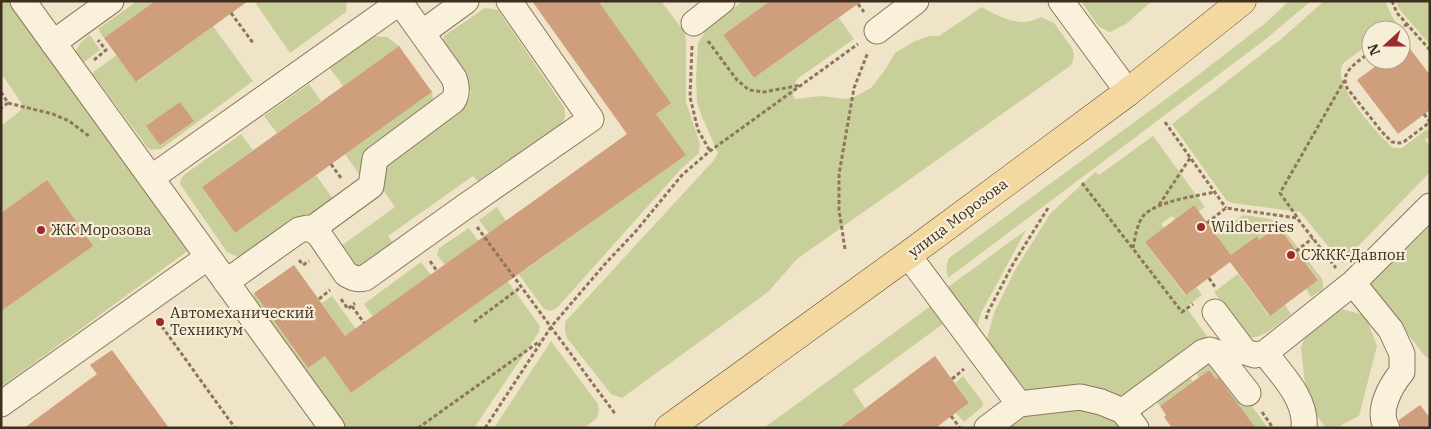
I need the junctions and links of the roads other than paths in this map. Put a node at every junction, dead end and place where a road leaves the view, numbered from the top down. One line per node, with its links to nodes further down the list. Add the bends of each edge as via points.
1 (23, 1): 13 (street)
2 (111, 1): 13 (street)
3 (466, 1): 12 (street)
4 (509, 1): 17 (street, via 591,119 366,278 359,280 346,274 318,233)
5 (722, 1): 10 (street)
6 (916, 1): 11 (street)
7 (1061, 1): 14 (street)
8 (1242, 1): 14 (main road, улица Морозова)
9 (399, 2): 12 (street); 15 (street)
10 (694, 23)
11 (877, 31)
12 (422, 33): 17 (street, via 454,78 456,96 375,159 371,186)
13 (53, 43): 15 (street)
14 (1128, 92): 18 (main road, улица Морозова)
15 (152, 178): 19 (street)
16 (1430, 206): 20 (street)
17 (312, 230): 21 (street, via 299,230)
18 (908, 255): 26 (street, via 973,357); 29 (main road, улица Морозова)
19 (208, 257): 21 (street); 25 (street)
20 (1346, 278): 23 (street); 32 (street, via 1391,330 1402,354 1402,372 1384,406)
21 (226, 282): 28 (street)
22 (1215, 299): 23 (street, via 1245,352)
23 (1265, 353): 31 (street, via 1301,405)
24 (1248, 393): 27 (street, via 1216,352 1210,350 1203,352)
25 (1, 404)
26 (1019, 404): 27 (street, via 1080,397 1102,402); 30 (street)
27 (1129, 419)
28 (332, 428)
29 (669, 428)
30 (987, 428)
31 (1304, 428)
32 (1387, 428)

